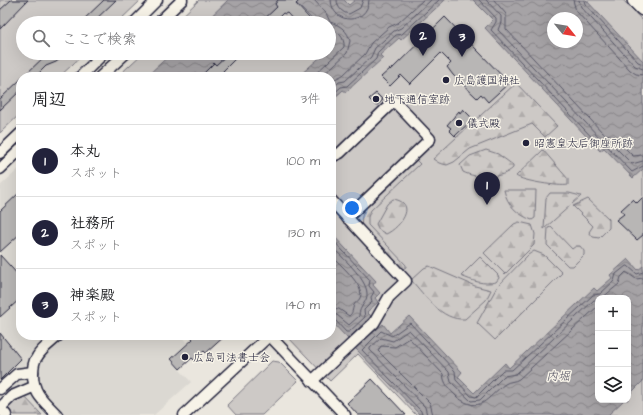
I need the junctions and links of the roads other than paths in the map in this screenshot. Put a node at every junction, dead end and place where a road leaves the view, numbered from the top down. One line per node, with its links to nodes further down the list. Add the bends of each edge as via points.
1 (157, 0): 5 (street)
2 (182, 0): 6 (street)
3 (635, 0): 4 (highway)
4 (643, 8)
5 (141, 16)
6 (165, 16)
7 (97, 60): 9 (street)
8 (118, 60): 10 (street)
9 (85, 72)
10 (105, 72)
11 (16, 139): 12 (street)
12 (0, 153)
13 (16, 154): 15 (street)
14 (336, 155): 17 (street, via 394,101 430,139)
15 (0, 169)
16 (336, 206): 17 (street)
17 (347, 218): 22 (street, via 406,282 389,297 374,323)
18 (54, 340): 21 (street, via 38,355)
19 (264, 340): 27 (street)
20 (274, 340): 22 (street)
21 (33, 372): 23 (street); 24 (street, via 17,374)
22 (312, 380): 28 (street)
23 (33, 387): 25 (street, via 12,396 0,408); 26 (street)
24 (0, 389)
25 (6, 415)
26 (57, 415)
27 (184, 415)
28 (345, 415)

